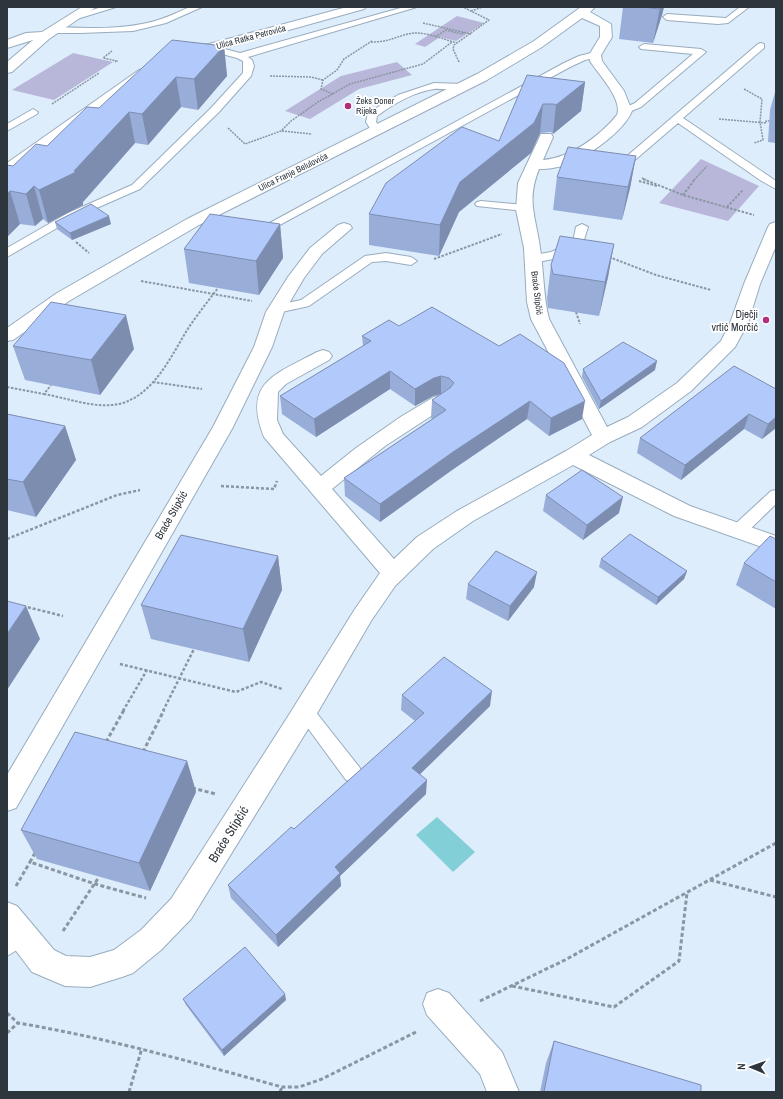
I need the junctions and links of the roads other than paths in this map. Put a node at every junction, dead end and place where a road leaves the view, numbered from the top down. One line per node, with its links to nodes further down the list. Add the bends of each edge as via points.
1 (90, 7): 8 (street)
2 (112, 7): 8 (lane)
3 (198, 7): 10 (lane, via 158,23 132,28)
4 (360, 7): 14 (street, Ulica Ratka Petrovića)
5 (413, 7): 17 (lane)
6 (745, 7): 9 (lane, via 728,20 718,22)
7 (586, 10): 15 (street, Ulica Franje Belulovića, via 605,24 608,30 606,40); 39 (street, Ulica Franje Belulovića, via 538,44 463,87 193,222 63,297)
8 (77, 16): 10 (street)
9 (667, 17)
10 (50, 33): 11 (street, via 26,37); 19 (street)
11 (7, 44)
12 (761, 46): 22 (lane)
13 (644, 47): 20 (lane, via 701,52 638,105)
14 (210, 48): 16 (street, Ulica Ratka Petrovića, via 189,51); 17 (lane)
15 (595, 55): 20 (street, via 599,68 613,85); 31 (lane, via 567,65)
16 (177, 56)
17 (240, 56): 35 (lane, via 247,60 248,74 216,110 136,186 72,215)
18 (157, 65): 26 (street, via 66,126)
19 (7, 69)
20 (625, 110): 25 (street, via 617,125 579,153 559,162)
21 (33, 112): 23 (lane)
22 (678, 119): 27 (lane); 28 (lane, via 698,130)
23 (7, 128)
24 (546, 137): 25 (street, Braće Stipčić)
25 (534, 165): 30 (street, Braće Stipčić, via 526,183)
26 (7, 170)
27 (617, 170)
28 (776, 186)
29 (481, 204): 30 (lane)
30 (525, 208): 36 (street, Braće Stipčić)
31 (272, 225)
32 (582, 227): 36 (lane, via 578,244 554,255)
33 (776, 227): 42 (street, Braće Stipčić, via 729,343 684,387 635,422)
34 (344, 228): 38 (street, Braće Stipčić, via 316,251 296,277)
35 (7, 253)
36 (532, 259): 42 (street, Braće Stipčić, via 540,319)
37 (411, 261): 38 (lane, via 386,257 369,259 305,303 295,306)
38 (268, 305): 51 (street, Braće Stipčić, via 263,347 223,427)
39 (7, 336)
40 (323, 356): 44 (street, via 279,380 269,391 267,402 267,420 274,437)
41 (441, 401): 44 (street, via 384,437 344,466)
42 (603, 437): 43 (street, Braće Stipčić)
43 (573, 456): 46 (street, via 682,511); 48 (street, Braće Stipčić, via 466,516 425,543)
44 (320, 488): 48 (street)
45 (776, 495): 46 (lane)
46 (738, 531): 47 (street)
47 (776, 544)
48 (394, 574): 49 (street, Braće Stipčić, via 363,615)
49 (305, 710): 50 (lane); 52 (street, Braće Stipčić, via 181,909 151,940 122,962 90,972 65,972 43,961)
50 (352, 774)
51 (7, 799)
52 (12, 932)
53 (443, 1010): 54 (street, via 491,1063)
54 (503, 1092)

